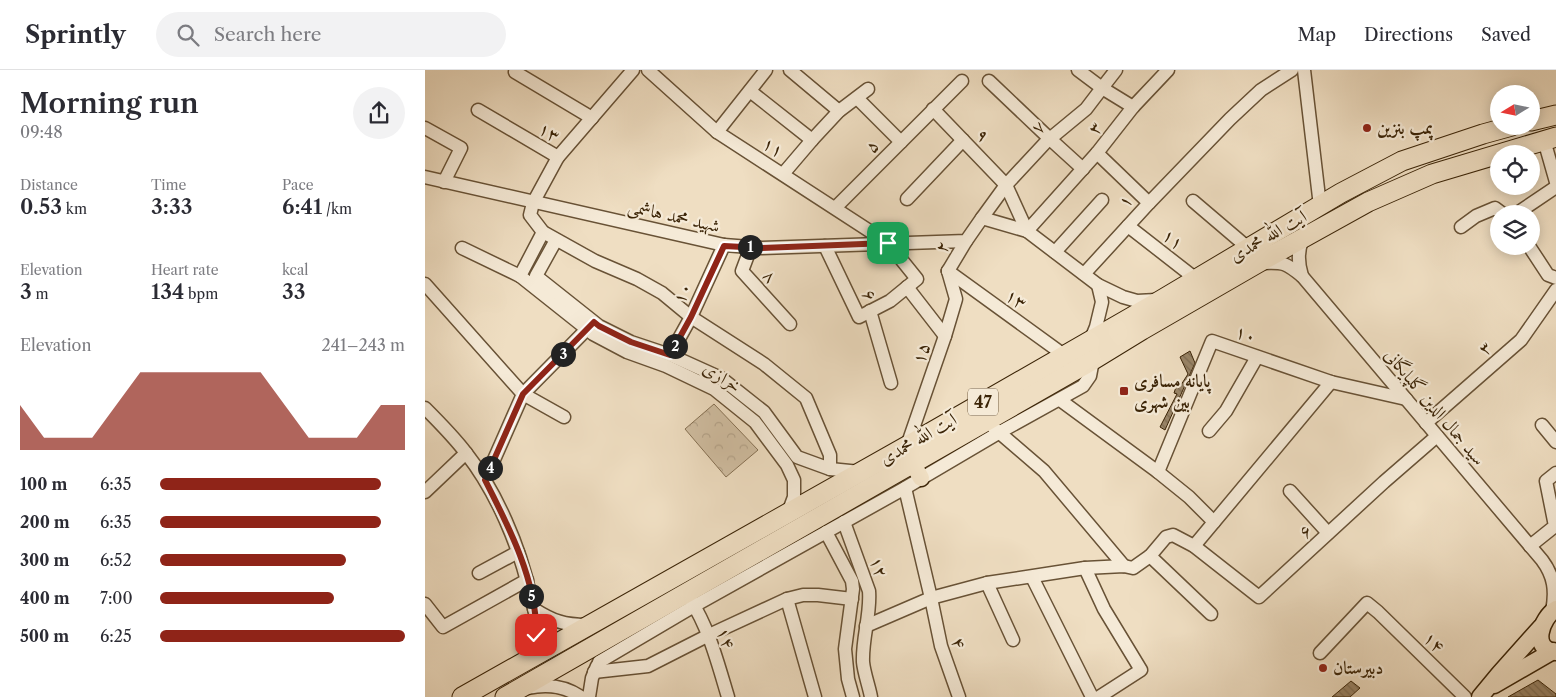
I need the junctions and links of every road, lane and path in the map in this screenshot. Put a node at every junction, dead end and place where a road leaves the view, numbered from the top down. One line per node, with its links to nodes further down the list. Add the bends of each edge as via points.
1 (633, 70): 21 (street)
2 (648, 70): 24 (street, ۱۱)
3 (767, 70): 15 (street)
4 (790, 70): 20 (street)
5 (1078, 70): 13 (street)
6 (1117, 70): 13 (street, ۷)
7 (1168, 70): 17 (street, ۳)
8 (1292, 70): 43 (street, via 1261,90 1189,159)
9 (1304, 70): 45 (street)
10 (515, 72): 21 (street)
11 (961, 81): 18 (street, ۵)
12 (989, 81): 26 (street)
13 (1102, 88): 17 (street); 26 (street, ۷, via 1086,109)
14 (868, 89): 16 (street)
15 (750, 91): 24 (street); 27 (street)
16 (857, 98): 20 (street); 29 (street)
17 (1133, 107): 30 (street, ۳)
18 (933, 109): 28 (street, ۹); 29 (street, ۵)
19 (478, 110): 31 (street, ۱۳)
20 (839, 111): 27 (street)
21 (592, 118): 31 (street)
22 (425, 128): 35 (street, via 461,148)
23 (1550, 129): 36 (street); 53 (highway, آیت الله محمدی / 47, via 1368,202)
24 (717, 132): 33 (street, ۱۱)
25 (1490, 132): 45 (highway, آیت الله محمدی / 47, via 1402,161)
26 (1050, 139): 32 (street); 37 (street, ۷)
27 (812, 140): 33 (street)
28 (963, 140): 37 (street, ۹); 39 (street)
29 (901, 142): 46 (street, ۵)
30 (1097, 153): 32 (street, ۳); 43 (street, ۱)
31 (558, 157): 42 (street, ۱۳)
32 (1083, 169): 51 (street)
33 (783, 174): 46 (street, ۱۱)
34 (425, 177): 35 (street, شهید محمد هاشمی)
35 (444, 182): 42 (street, شهید محمد هاشمی)
36 (1556, 182)
37 (1006, 185): 48 (street, ۷); 51 (street)
38 (1556, 187): 44 (street)
39 (907, 199)
40 (1101, 200): 62 (street)
41 (1193, 201): 61 (street)
42 (533, 203): 52 (street, via 530,215); 57 (street, شهید محمد هاشمی)
43 (1149, 203): 49 (street, ۱)
44 (1529, 205)
45 (1320, 206): 61 (highway, آیت الله محمدی / 47)
46 (835, 208): 56 (street, ۱۱)
47 (1490, 210): 50 (street)
48 (982, 218): 51 (street); 55 (street)
49 (1128, 226): 66 (street, ۱); 70 (street, ۱۱)
50 (1461, 228)
51 (1027, 230): 62 (street)
52 (543, 232): 54 (street); 67 (street)
53 (1303, 239): 64 (highway, آیت الله محمدی / 47); 68 (street, via 1299,251)
54 (557, 240): 77 (street, via 662,293); 79 (street, خرازی, via 536,276)
55 (966, 242): 56 (street, شهید محمد هاشمی); 65 (street, ۲)
56 (888, 243): 58 (street, شهید محمد هاشمی); 73 (street, via 917,279)
57 (724, 246): 59 (street, شهید محمد هاشمی); 77 (street, ۱۰)
58 (825, 246): 59 (street, شهید محمد هاشمی); 76 (street, ۶, via 859,317)
59 (751, 247): 78 (street, ۸, via 742,271)
60 (462, 248): 67 (street, خرازی)
61 (1247, 248): 70 (highway, آیت الله محمدی / 47)
62 (1055, 252): 66 (street)
63 (1535, 255): 69 (street, via 1548,275)
64 (1258, 263): 68 (street, سید جمال الدین گلپایگانی, via 1283,263); 85 (highway, آیت الله محمدی / 47)
65 (948, 271): 80 (street, ۱۵, via 956,299); 83 (street, ۱۳)
66 (1084, 274): 72 (street)
67 (520, 276): 79 (street, خرازی)
68 (1302, 276): 89 (street, سید جمال الدین گلپایگانی)
69 (1556, 278)
70 (1196, 279): 75 (highway, آیت الله محمدی / 47)
71 (425, 284): 88 (street)
72 (1098, 285): 75 (street, via 1137,301); 81 (street, via 1102,302)
73 (907, 287): 76 (street, ۶); 80 (street)
74 (1556, 290): 93 (street, ۳, via 1521,340)
75 (1161, 300): 81 (highway, آیت الله محمدی / 47)
76 (870, 311): 87 (street)
77 (691, 317): 82 (street, ۱۰); 101 (street, via 764,364 806,398 830,455)
78 (790, 324)
79 (591, 326): 82 (street, خرازی, via 599,326 631,342); 88 (street); 111 (street, خرازی, via 627,352 714,389 755,422 787,465 794,480 794,497)
80 (945, 336): 100 (street, ۱۵)
81 (1091, 339): 83 (highway, آیت الله محمدی / 47)
82 (670, 355): 101 (street, خرازی, via 721,378 764,412 797,457)
83 (1064, 355): 100 (highway, آیت الله محمدی / 47)
84 (1257, 357): 86 (street, ۱۰); 96 (street, via 1226,411); 102 (street, ۱۰, via 1212,341)
85 (1093, 360): 90 (street, via 1091,376 1083,386); 95 (highway, آیت الله محمدی / 47)
86 (1331, 382): 89 (street, ۱۰); 112 (street)
87 (891, 383)
88 (523, 394): 92 (street); 105 (street)
89 (1406, 399): 93 (street, سید جمال الدین گلپایگانی)
90 (1060, 400): 95 (street); 102 (street)
91 (425, 408): 99 (street)
92 (564, 417)
93 (1427, 423): 97 (street, سید جمال الدین گلپایگانی)
94 (1543, 424): 98 (street)
95 (993, 427): 100 (highway, آیت الله محمدی / 47); 120 (street, via 1044,471)
96 (1209, 431)
97 (1437, 436): 114 (street, ۶); 116 (street, سید جمال الدین گلپایگانی)
98 (1556, 442)
99 (466, 453): 105 (street); 108 (street)
100 (914, 462): 104 (highway, آیت الله محمدی / 47); 106 (street); 109 (highway, آیت الله محمدی / 47)
101 (830, 469): 104 (street, خرازی)
102 (1158, 472): 112 (street)
103 (1556, 473): 116 (street, via 1546,482 1555,526)
104 (854, 476): 109 (highway, via 845,483 846,492); 110 (highway, آیت الله محمدی / 47)
105 (485, 480): 117 (street)
106 (905, 488): 110 (street); 128 (street, ۴)
107 (1290, 490): 114 (street)
108 (425, 492)
109 (857, 496): 110 (highway, آیت الله محمدی / 47)
110 (834, 508): 111 (highway, آیت الله محمدی / 47); 113 (street); 130 (highway, آیت الله محمدی / 47); 136 (street, ۱۲, via 869,591)
111 (788, 513): 135 (highway, آیت الله محمدی / 47)
112 (1215, 522): 115 (street)
113 (826, 532): 127 (street, via 852,581); 130 (street)
114 (1328, 533): 115 (street, ۶, via 1259,597)
115 (1194, 546): 118 (street, via 1173,534 1166,537)
116 (1530, 546): 119 (street, سید جمال الدین گلپایگانی)
117 (519, 552): 122 (street); 125 (street)
118 (1150, 556): 120 (street, via 1133,568); 134 (street)
119 (1542, 560): 123 (street); 133 (street, via 1553,579)
120 (1124, 566): 121 (street)
121 (1085, 568): 124 (street); 156 (street, via 1103,609 1141,670)
122 (479, 573)
123 (1556, 574)
124 (1032, 577): 126 (street); 155 (street)
125 (527, 580): 131 (street, via 443,627); 132 (street)
126 (987, 583): 128 (street); 140 (street)
127 (852, 598): 129 (street, via 818,595); 152 (street, via 845,649)
128 (931, 598): 136 (street); 154 (street, ۴, via 941,646)
129 (787, 599): 139 (street); 151 (street)
130 (690, 600): 138 (highway, آیت الله محمدی / 47); 139 (street, ۱۴); 144 (street)
131 (425, 604)
132 (534, 609): 135 (street, via 551,620 569,625); 143 (street, via 536,635)
133 (1554, 610): 137 (main road)
134 (1211, 614)
135 (589, 625): 143 (highway, آیت الله محمدی / 47)
136 (866, 626): 153 (street, ۱۲, via 863,663)
137 (1541, 627): 141 (main road, via 1543,644); 146 (main road)
138 (622, 630): 144 (street, via 609,644); 145 (highway, آیت الله محمدی / 47)
139 (707, 636): 144 (street, via 647,666); 150 (street, ۱۴)
140 (1013, 640)
141 (1555, 651): 146 (main road)
142 (1320, 653): 157 (street, ۱۴, via 1367,603)
143 (527, 660): 147 (highway, آیت الله محمدی / 47)
144 (596, 667): 149 (street)
145 (510, 694): 148 (street, via 545,686 561,688)
146 (1482, 694)
147 (462, 697)
148 (581, 697)
149 (589, 697)
150 (728, 697)
151 (815, 697)
152 (853, 697)
153 (871, 697)
154 (959, 697)
155 (1092, 697)
156 (1099, 697)
157 (1465, 697)

